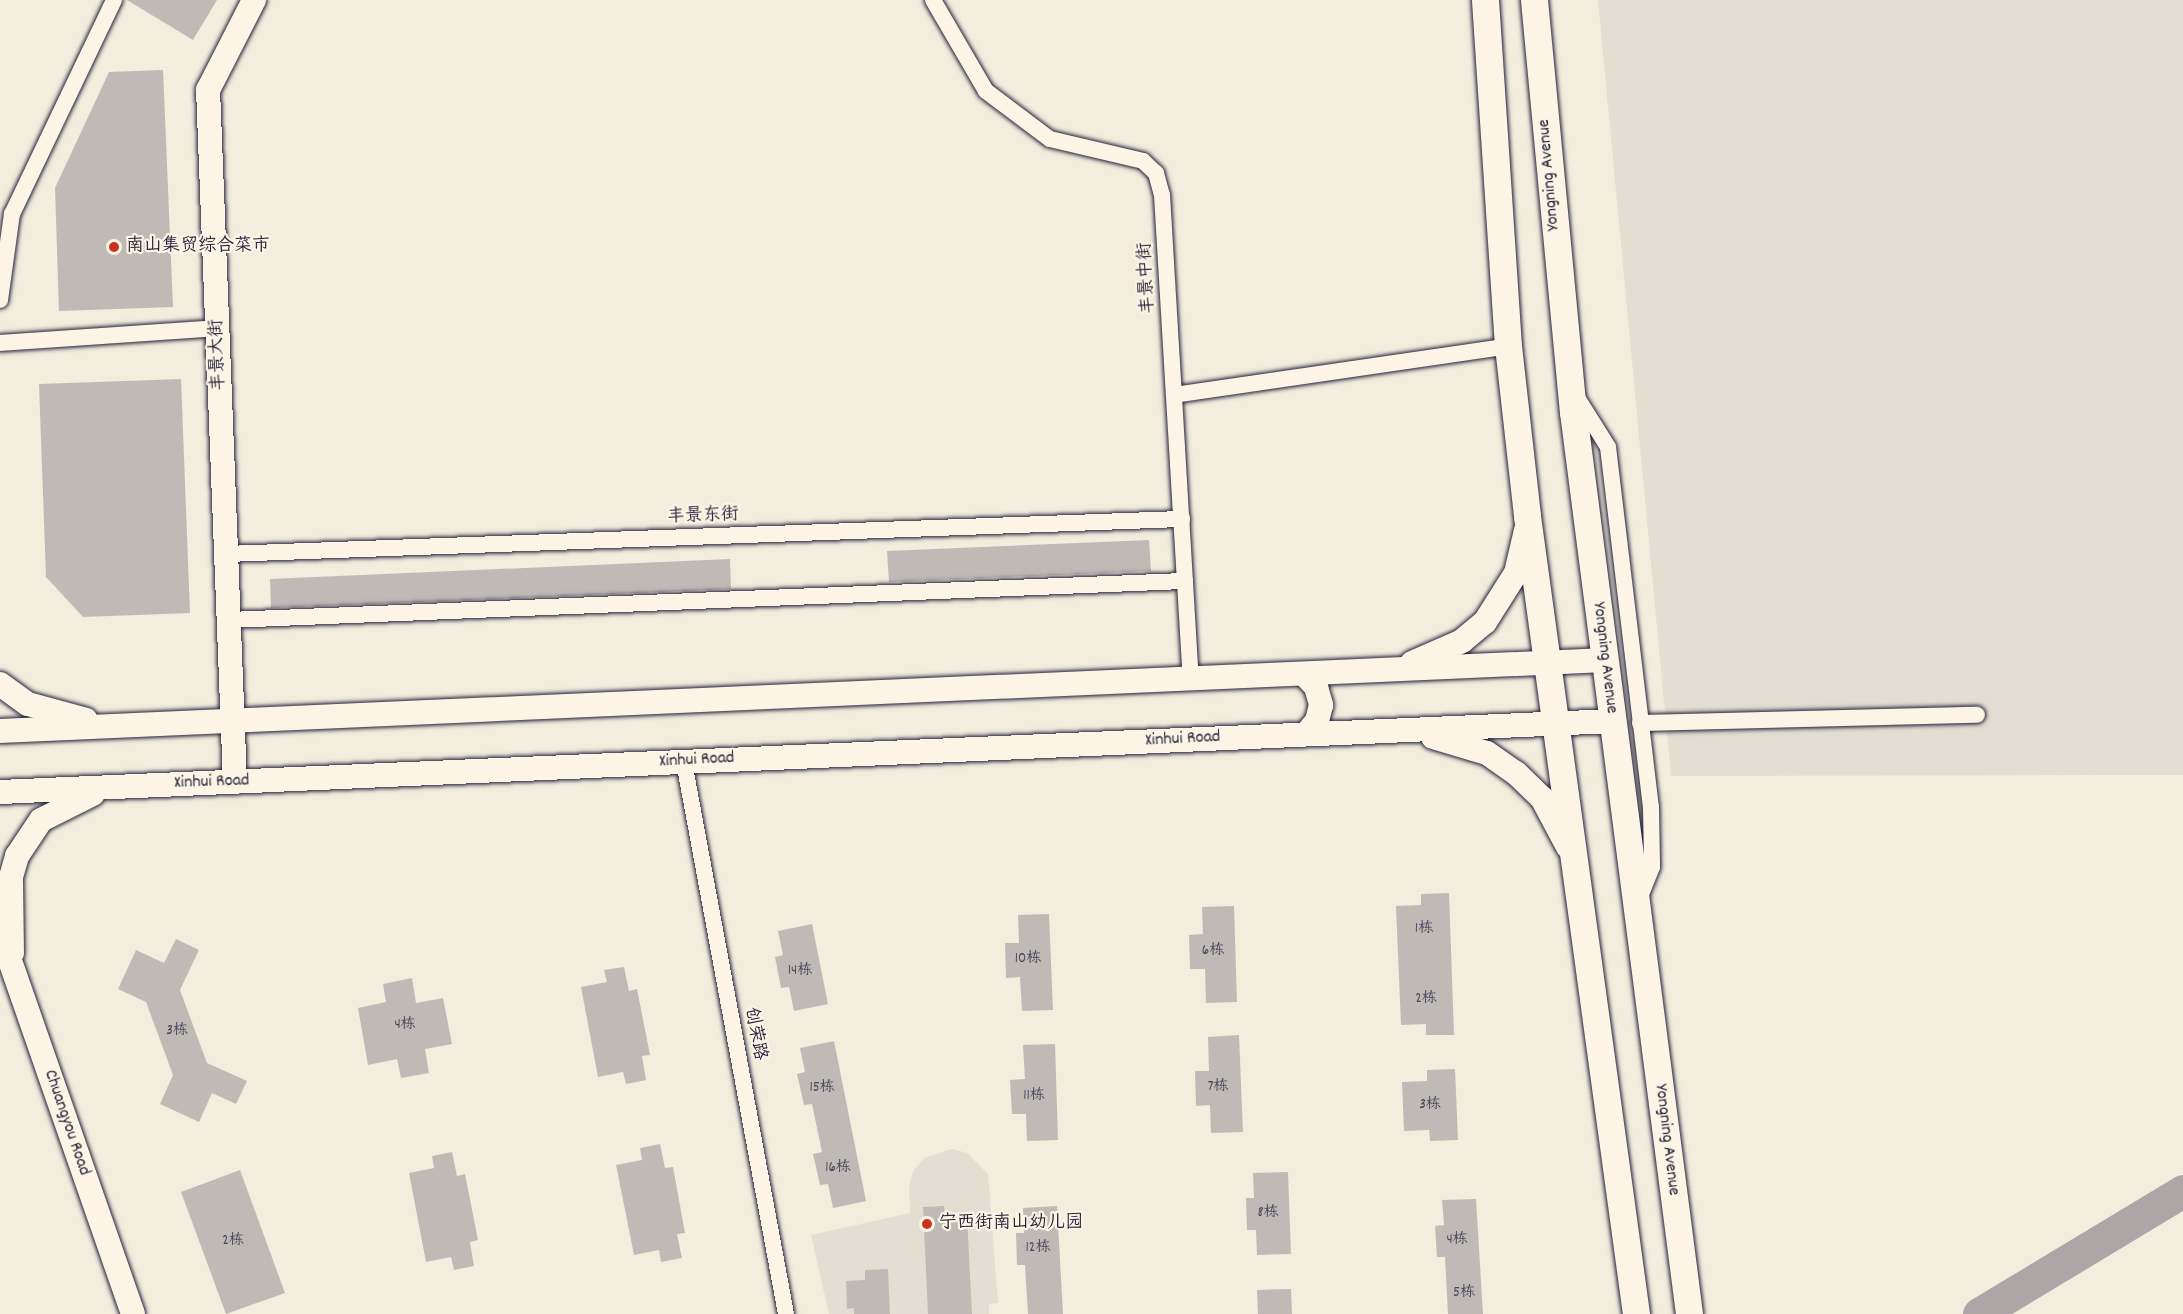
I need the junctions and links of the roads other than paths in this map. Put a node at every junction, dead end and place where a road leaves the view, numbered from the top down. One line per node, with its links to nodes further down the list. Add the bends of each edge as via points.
1 (114, 0): 6 (street, via 12,214)
2 (254, 0): 7 (main road, 丰景大街, via 208,90)
3 (933, 0): 11 (street, 丰景中街, via 986,91 1050,139 1143,161 1156,173 1162,195)
4 (1485, 0): 9 (main road)
5 (1534, 0): 10 (main road, Yongning Avenue)
6 (0, 300)
7 (218, 328): 8 (street); 14 (main road, 丰景大街)
8 (0, 343)
9 (1509, 346): 11 (street); 12 (main road)
10 (1571, 387): 17 (main road, Yongning Avenue); 27 (street, via 1608,447)
11 (1174, 395): 13 (street, 丰景中街)
12 (1527, 516): 18 (main road); 19 (main road, via 1516,573 1485,622 1436,654)
13 (1182, 519): 14 (street, 丰景东街); 15 (street, 丰景中街)
14 (226, 554): 16 (main road, 丰景大街)
15 (1185, 580): 16 (street); 21 (street, 丰景中街)
16 (229, 620): 24 (main road, 丰景大街)
17 (1605, 660): 18 (main road); 25 (main road, Yongning Avenue)
18 (1549, 663): 19 (main road); 26 (main road)
19 (1392, 670): 20 (main road)
20 (1304, 674): 21 (main road); 31 (main road, via 1316,687 1321,705 1317,721)
21 (1191, 679): 24 (main road)
22 (0, 684): 28 (main road, via 28,704)
23 (1977, 715): 27 (street)
24 (233, 721): 28 (main road); 33 (main road, 丰景大街)
25 (1612, 721): 26 (main road); 37 (main road, Yongning Avenue)
26 (1556, 723): 29 (main road); 36 (main road)
27 (1640, 723): 37 (street, via 1652,867)
28 (109, 726): 30 (main road)
29 (1395, 730): 31 (main road, Xinhui Road); 36 (main road, via 1453,740 1487,753 1516,773 1542,798)
30 (0, 731)
31 (1306, 734): 32 (main road, Xinhui Road)
32 (684, 762): 33 (main road, Xinhui Road); 42 (street, 创荣路)
33 (234, 782): 34 (main road, Xinhui Road)
34 (109, 787): 35 (main road, Xinhui Road); 40 (main road, via 41,820 22,846 11,877)
35 (0, 792)
36 (1574, 862): 43 (main road)
37 (1636, 905): 44 (main road, Yongning Avenue)
38 (0, 932): 40 (main road, Chuangyou Road)
39 (0, 945): 40 (main road)
40 (13, 970): 41 (main road, Chuangyou Road)
41 (133, 1314)
42 (786, 1314)
43 (1636, 1314)
44 (1689, 1314)

